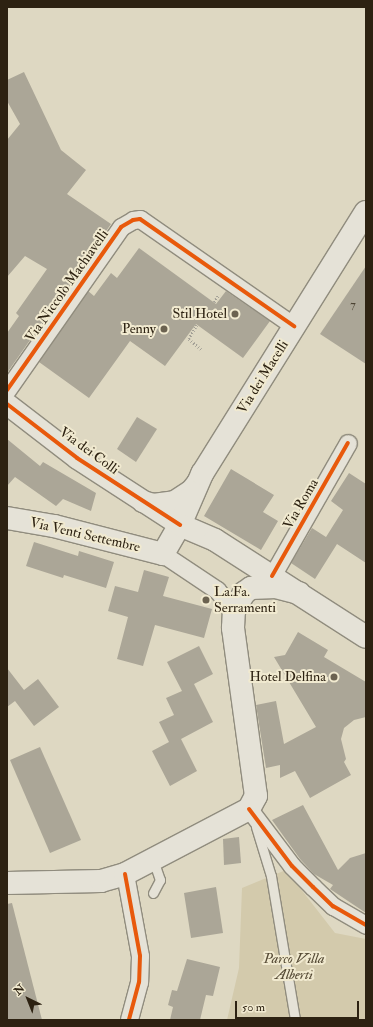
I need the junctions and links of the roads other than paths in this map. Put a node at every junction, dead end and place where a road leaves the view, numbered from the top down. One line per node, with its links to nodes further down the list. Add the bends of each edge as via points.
1 (366, 212): 2 (main road, Via dei Macelli)
2 (294, 326): 3 (street, Via Niccolò Machiavelli, via 140,219 133,220 121,227); 6 (main road, Via dei Macelli)
3 (7, 390)
4 (7, 404): 7 (street, Via dei Colli, via 77,458)
5 (348, 443): 11 (street, Via Roma)
6 (198, 481): 7 (street, Via dei Macelli, via 191,490 174,501 153,504); 9 (main road, Via dei Macelli)
7 (138, 499): 9 (street, Via dei Colli)
8 (7, 518): 10 (main road, Via Venti Settembre, via 54,526)
9 (180, 525): 10 (main road, Via dei Macelli); 11 (main road, via 215,540)
10 (163, 554): 13 (street, via 217,590)
11 (272, 576): 12 (main road)
12 (299, 593): 13 (main road, via 268,586 250,588 244,593); 14 (main road)
13 (234, 611): 15 (main road, via 233,628 256,796)
14 (366, 637)
15 (249, 809): 16 (main road); 20 (street, via 292,866 313,887 334,906); 22 (lane, via 271,876)
16 (153, 860): 17 (main road); 19 (lane, via 160,880)
17 (125, 874): 18 (main road, via 101,881); 21 (street, via 140,956 139,982)
18 (7, 883)
19 (153, 893)
20 (366, 925)
21 (129, 1020)
22 (295, 1020)

